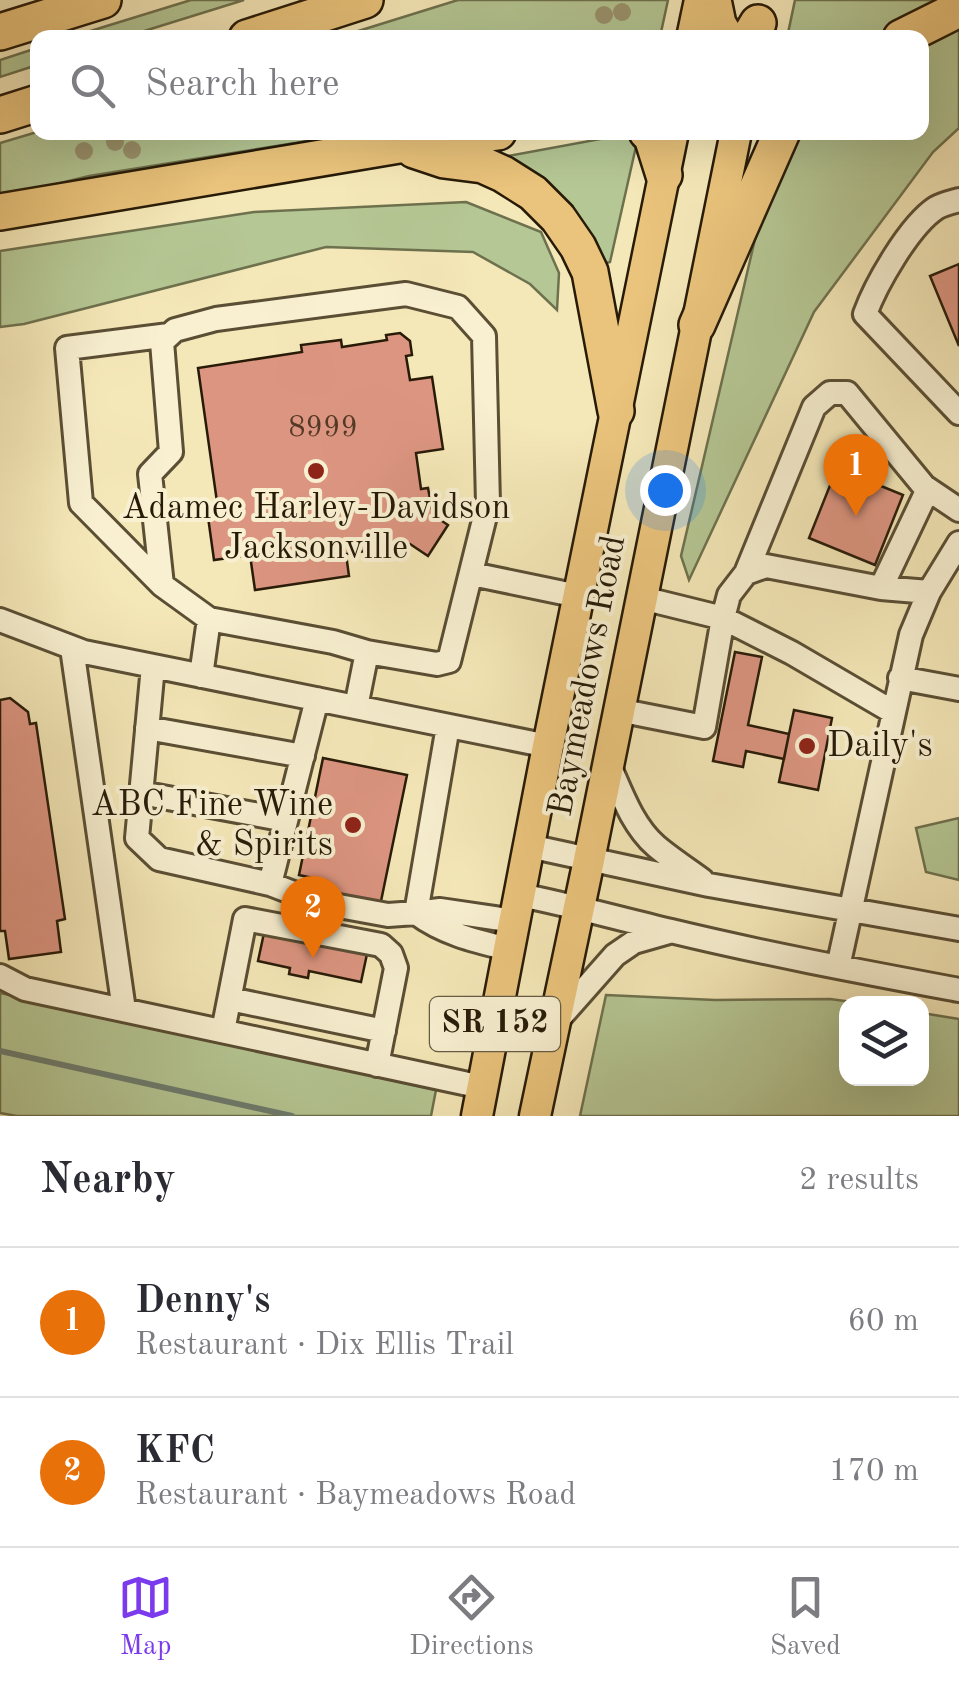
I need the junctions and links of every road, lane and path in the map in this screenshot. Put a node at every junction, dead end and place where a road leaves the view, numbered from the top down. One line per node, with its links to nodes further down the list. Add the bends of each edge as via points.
1 (103, 0): 10 (highway)
2 (366, 0): 6 (highway)
3 (700, 0): 7 (main road)
4 (713, 0): 8 (highway)
5 (959, 9): 9 (highway)
6 (271, 30)
7 (694, 30)
8 (721, 30)
9 (917, 30)
10 (0, 32)
11 (30, 106): 12 (highway)
12 (0, 115)
13 (432, 140): 18 (highway)
14 (653, 140): 19 (highway)
15 (671, 140): 19 (main road, Baymeadows Road / SR 152)
16 (734, 140): 22 (main road, Baymeadows Road / SR 152)
17 (778, 140): 22 (highway)
18 (399, 144): 21 (highway); 24 (highway, via 503,174 558,218 590,272)
19 (664, 175): 24 (main road, Baymeadows Road / SR 152)
20 (959, 200): 25 (street, via 937,208 913,232 865,314)
21 (0, 212)
22 (697, 325): 35 (main road, Baymeadows Road / SR 152)
23 (169, 335): 30 (street, via 216,319 406,294 458,307 484,336 488,504); 31 (street, via 162,342 171,452 150,474); 31 (street, via 67,348 81,503)
24 (616, 411): 34 (main road, Baymeadows Road / SR 152)
25 (959, 413)
26 (928, 490): 27 (street); 29 (street, via 848,392 830,393 814,407); 32 (street)
27 (959, 510)
28 (959, 543): 33 (street)
29 (746, 572): 32 (street, via 766,566); 36 (street)
30 (472, 574): 34 (street); 40 (street, via 449,660 437,664)
31 (162, 585): 37 (street)
32 (881, 588): 33 (street)
33 (929, 592): 43 (street)
34 (578, 596): 51 (main road, Baymeadows Road / SR 152)
35 (642, 598): 36 (street); 47 (main road, Baymeadows Road / SR 152)
36 (723, 618): 47 (street, via 704,727); 48 (street)
37 (209, 619): 40 (street); 42 (street)
38 (0, 620): 39 (street)
39 (72, 648): 41 (street); 70 (street)
40 (368, 652): 46 (street)
41 (152, 666): 42 (street); 50 (street)
42 (201, 676): 45 (street)
43 (900, 678): 44 (street); 48 (street)
44 (959, 689)
45 (318, 699): 46 (street); 52 (street)
46 (356, 707): 49 (street)
47 (618, 710): 53 (main road, Baymeadows Road / SR 152)
48 (893, 712): 61 (street)
49 (448, 726): 51 (street); 62 (street)
50 (147, 728): 52 (street); 54 (street)
51 (548, 746): 56 (main road, Baymeadows Road / SR 152)
52 (302, 756): 55 (street)
53 (609, 757): 57 (main road, Baymeadows Road / SR 152); 59 (street, via 642,831)
54 (141, 793): 55 (street); 58 (street, via 136,838 159,859)
55 (286, 820): 58 (street)
56 (529, 846): 57 (street); 63 (main road, Baymeadows Road / SR 152)
57 (589, 860): 59 (street); 60 (main road, Baymeadows Road / SR 152)
58 (270, 884): 62 (street, via 317,902 388,915)
59 (708, 885): 61 (street)
60 (579, 907): 63 (street); 65 (street); 71 (main road, Baymeadows Road / SR 152)
61 (851, 912): 64 (street); 66 (street)
62 (416, 913): 63 (street, via 440,910)
63 (515, 922): 75 (main road, Baymeadows Road / SR 152)
64 (959, 929)
65 (672, 932): 66 (street); 71 (street, via 615,955)
66 (838, 967): 68 (street)
67 (0, 976): 70 (street)
68 (959, 990)
69 (230, 999): 72 (street); 73 (street); 73 (street, via 246,918 381,946 396,968)
70 (124, 1010): 72 (street)
71 (554, 1024): 76 (main road, Baymeadows Road / SR 152)
72 (223, 1031): 74 (street)
73 (384, 1031): 74 (street)
74 (378, 1064): 75 (street)
75 (480, 1102)
76 (535, 1116)

